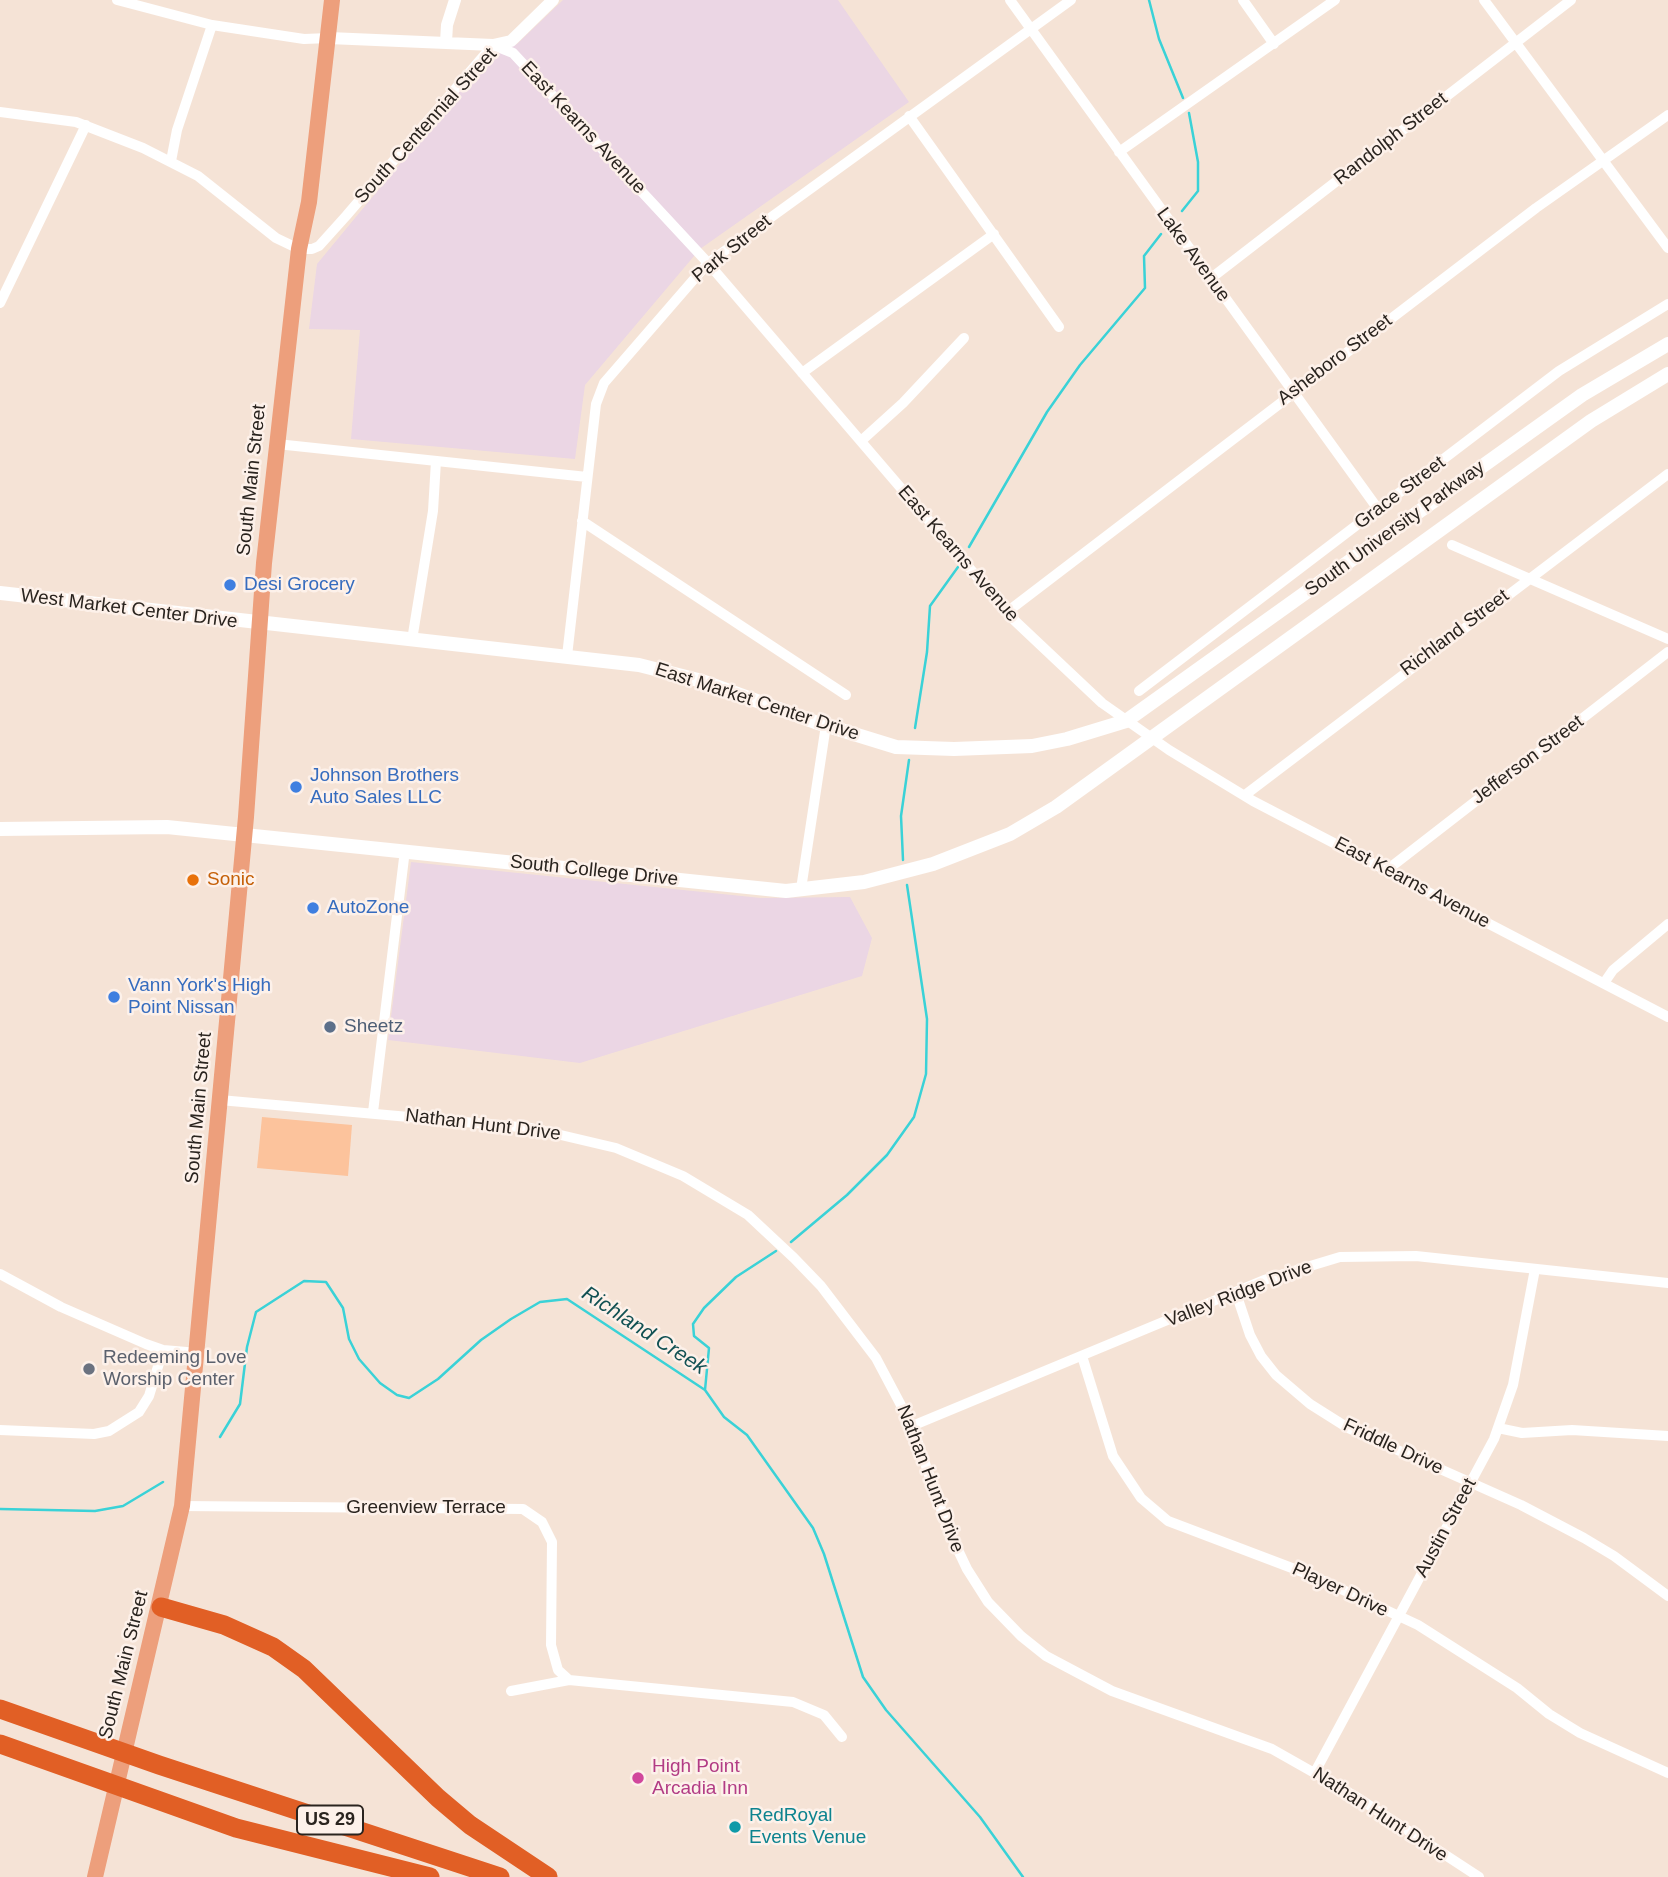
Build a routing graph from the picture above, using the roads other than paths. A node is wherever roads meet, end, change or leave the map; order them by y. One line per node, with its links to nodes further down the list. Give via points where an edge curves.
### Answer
1 (117, 0): 11 (street)
2 (332, 0): 13 (main road, South Main Street)
3 (455, 0): 14 (street)
4 (554, 0): 17 (street, South Centennial Street, via 511,41)
5 (1010, 0): 12 (street, Lake Avenue)
6 (1070, 0): 12 (street, Park Street)
7 (1243, 0): 16 (street)
8 (1335, 0): 16 (street)
9 (1484, 0): 15 (street)
10 (1571, 0): 15 (street, Randolph Street)
11 (212, 25): 13 (street); 23 (street)
12 (1030, 29): 20 (street, Park Street); 22 (street, Lake Avenue)
13 (329, 38): 14 (street, East Kearns Avenue); 27 (main road, South Main Street)
14 (446, 42): 17 (street, East Kearns Avenue)
15 (1516, 43): 24 (street); 29 (street, Randolph Street)
16 (1274, 44): 22 (street)
17 (493, 45): 27 (street, South Centennial Street, via 319,246); 28 (street, East Kearns Avenue, via 516,56)
18 (0, 112): 21 (street)
19 (1668, 115): 24 (street, Asheboro Street)
20 (909, 116): 25 (street); 28 (street, Park Street)
21 (86, 125): 23 (street); 30 (street)
22 (1119, 152): 29 (street, Lake Avenue)
23 (171, 161): 27 (street, via 276,238)
24 (1602, 162): 26 (street); 38 (street, Asheboro Street)
25 (993, 234): 33 (street); 36 (street)
26 (1668, 248)
27 (299, 249): 40 (main road, South Main Street)
28 (708, 263): 36 (street, East Kearns Avenue); 43 (street, Park Street, via 604,383 596,404)
29 (1209, 279): 38 (street, Lake Avenue)
30 (4, 286): 31 (street)
31 (0, 303)
32 (1668, 304): 44 (street, Grace Street, via 1559,371)
33 (1059, 327)
34 (964, 338): 39 (street)
35 (1668, 344): 57 (main road, South University Parkway, via 1582,395)
36 (802, 373): 39 (street, East Kearns Avenue)
37 (1668, 374): 59 (main road, South University Parkway, via 1569,436)
38 (1293, 392): 44 (street, Lake Avenue); 49 (street, Asheboro Street)
39 (861, 442): 49 (street, East Kearns Avenue)
40 (276, 444): 41 (street); 50 (main road, South Main Street)
41 (436, 461): 43 (street); 52 (street, via 433,511)
42 (1668, 474): 47 (street, Richland Street)
43 (587, 477): 45 (street, Park Street)
44 (1378, 509): 55 (street, Grace Street)
45 (582, 521): 54 (street, Park Street); 56 (street)
46 (1452, 545): 47 (street)
47 (1529, 578): 51 (street); 60 (street, Richland Street)
48 (0, 593): 50 (main road, West Market Center Drive)
49 (1007, 612): 57 (street, East Kearns Avenue)
50 (259, 624): 52 (main road, East Market Center Drive); 62 (main road, South Main Street)
51 (1668, 639)
52 (412, 640): 54 (main road, East Market Center Drive)
53 (1668, 652): 64 (street, Jefferson Street)
54 (567, 656): 58 (main road, East Market Center Drive, via 639,665 702,681)
55 (1139, 691)
56 (846, 695)
57 (1126, 721): 58 (main road, East Market Center Drive, via 1032,746 954,749 896,747); 59 (street, East Kearns Avenue)
58 (826, 725): 65 (street)
59 (1153, 739): 60 (street, East Kearns Avenue); 65 (main road, South College Drive, via 1010,834 912,870 864,882)
60 (1245, 795): 64 (street, East Kearns Avenue)
61 (0, 829): 62 (main road, South College Drive, via 167,827)
62 (244, 835): 63 (main road, South College Drive); 69 (main road, South Main Street)
63 (405, 850): 65 (main road, South College Drive); 70 (street)
64 (1387, 870): 67 (street, East Kearns Avenue)
65 (801, 889)
66 (1668, 924): 67 (street)
67 (1604, 983): 68 (street, East Kearns Avenue)
68 (1668, 1017)
69 (220, 1100): 70 (street, Nathan Hunt Drive); 76 (main road, South Main Street)
70 (373, 1112): 78 (street, Nathan Hunt Drive, via 531,1128 595,1142 695,1183 748,1215 821,1286 876,1358)
71 (1535, 1269): 73 (street, Valley Ridge Drive); 74 (street, Valley Ridge Drive, via 1416,1256 1340,1257); 79 (street, Austin Street, via 1513,1385)
72 (0, 1274): 75 (street, via 61,1307)
73 (1668, 1283)
74 (1236, 1293): 77 (street, Valley Ridge Drive); 82 (street, Friddle Drive, via 1261,1356 1292,1390 1348,1428)
75 (163, 1350): 76 (street); 80 (street, via 149,1396 139,1412 109,1431)
76 (198, 1353): 83 (main road, South Main Street)
77 (1082, 1356): 78 (street, Valley Ridge Drive); 86 (street, Player Drive, via 1113,1456 1141,1499 1158,1513 1180,1527 1313,1576)
78 (912, 1426): 92 (street, Nathan Hunt Drive, via 948,1530 967,1569 994,1609 1021,1636 1046,1656 1112,1692 1272,1749)
79 (1498, 1428): 81 (street, via 1522,1433 1572,1430); 82 (street, Austin Street)
80 (0, 1430)
81 (1668, 1436)
82 (1470, 1483): 84 (street, Friddle Drive, via 1584,1538); 86 (street, Austin Street)
83 (182, 1506): 85 (main road, South Main Street); 87 (street, Greenview Terrace, via 523,1509 542,1522 552,1542 551,1645 558,1670)
84 (1668, 1596)
85 (160, 1607): 94 (main road, South Main Street); 97 (highway, via 224,1625 273,1647 304,1668 446,1805)
86 (1399, 1617): 92 (street, Austin Street); 93 (street, Player Drive, via 1462,1652 1580,1733)
87 (569, 1680): 88 (street); 90 (street, via 802,1704 824,1715)
88 (511, 1691)
89 (0, 1709): 96 (highway, US 29)
90 (842, 1737)
91 (0, 1744): 95 (highway, US 29, via 236,1828)
92 (1315, 1772): 98 (street, Nathan Hunt Drive)
93 (1668, 1773)
94 (95, 1877)
95 (429, 1877)
96 (500, 1877)
97 (548, 1877)
98 (1479, 1877)

